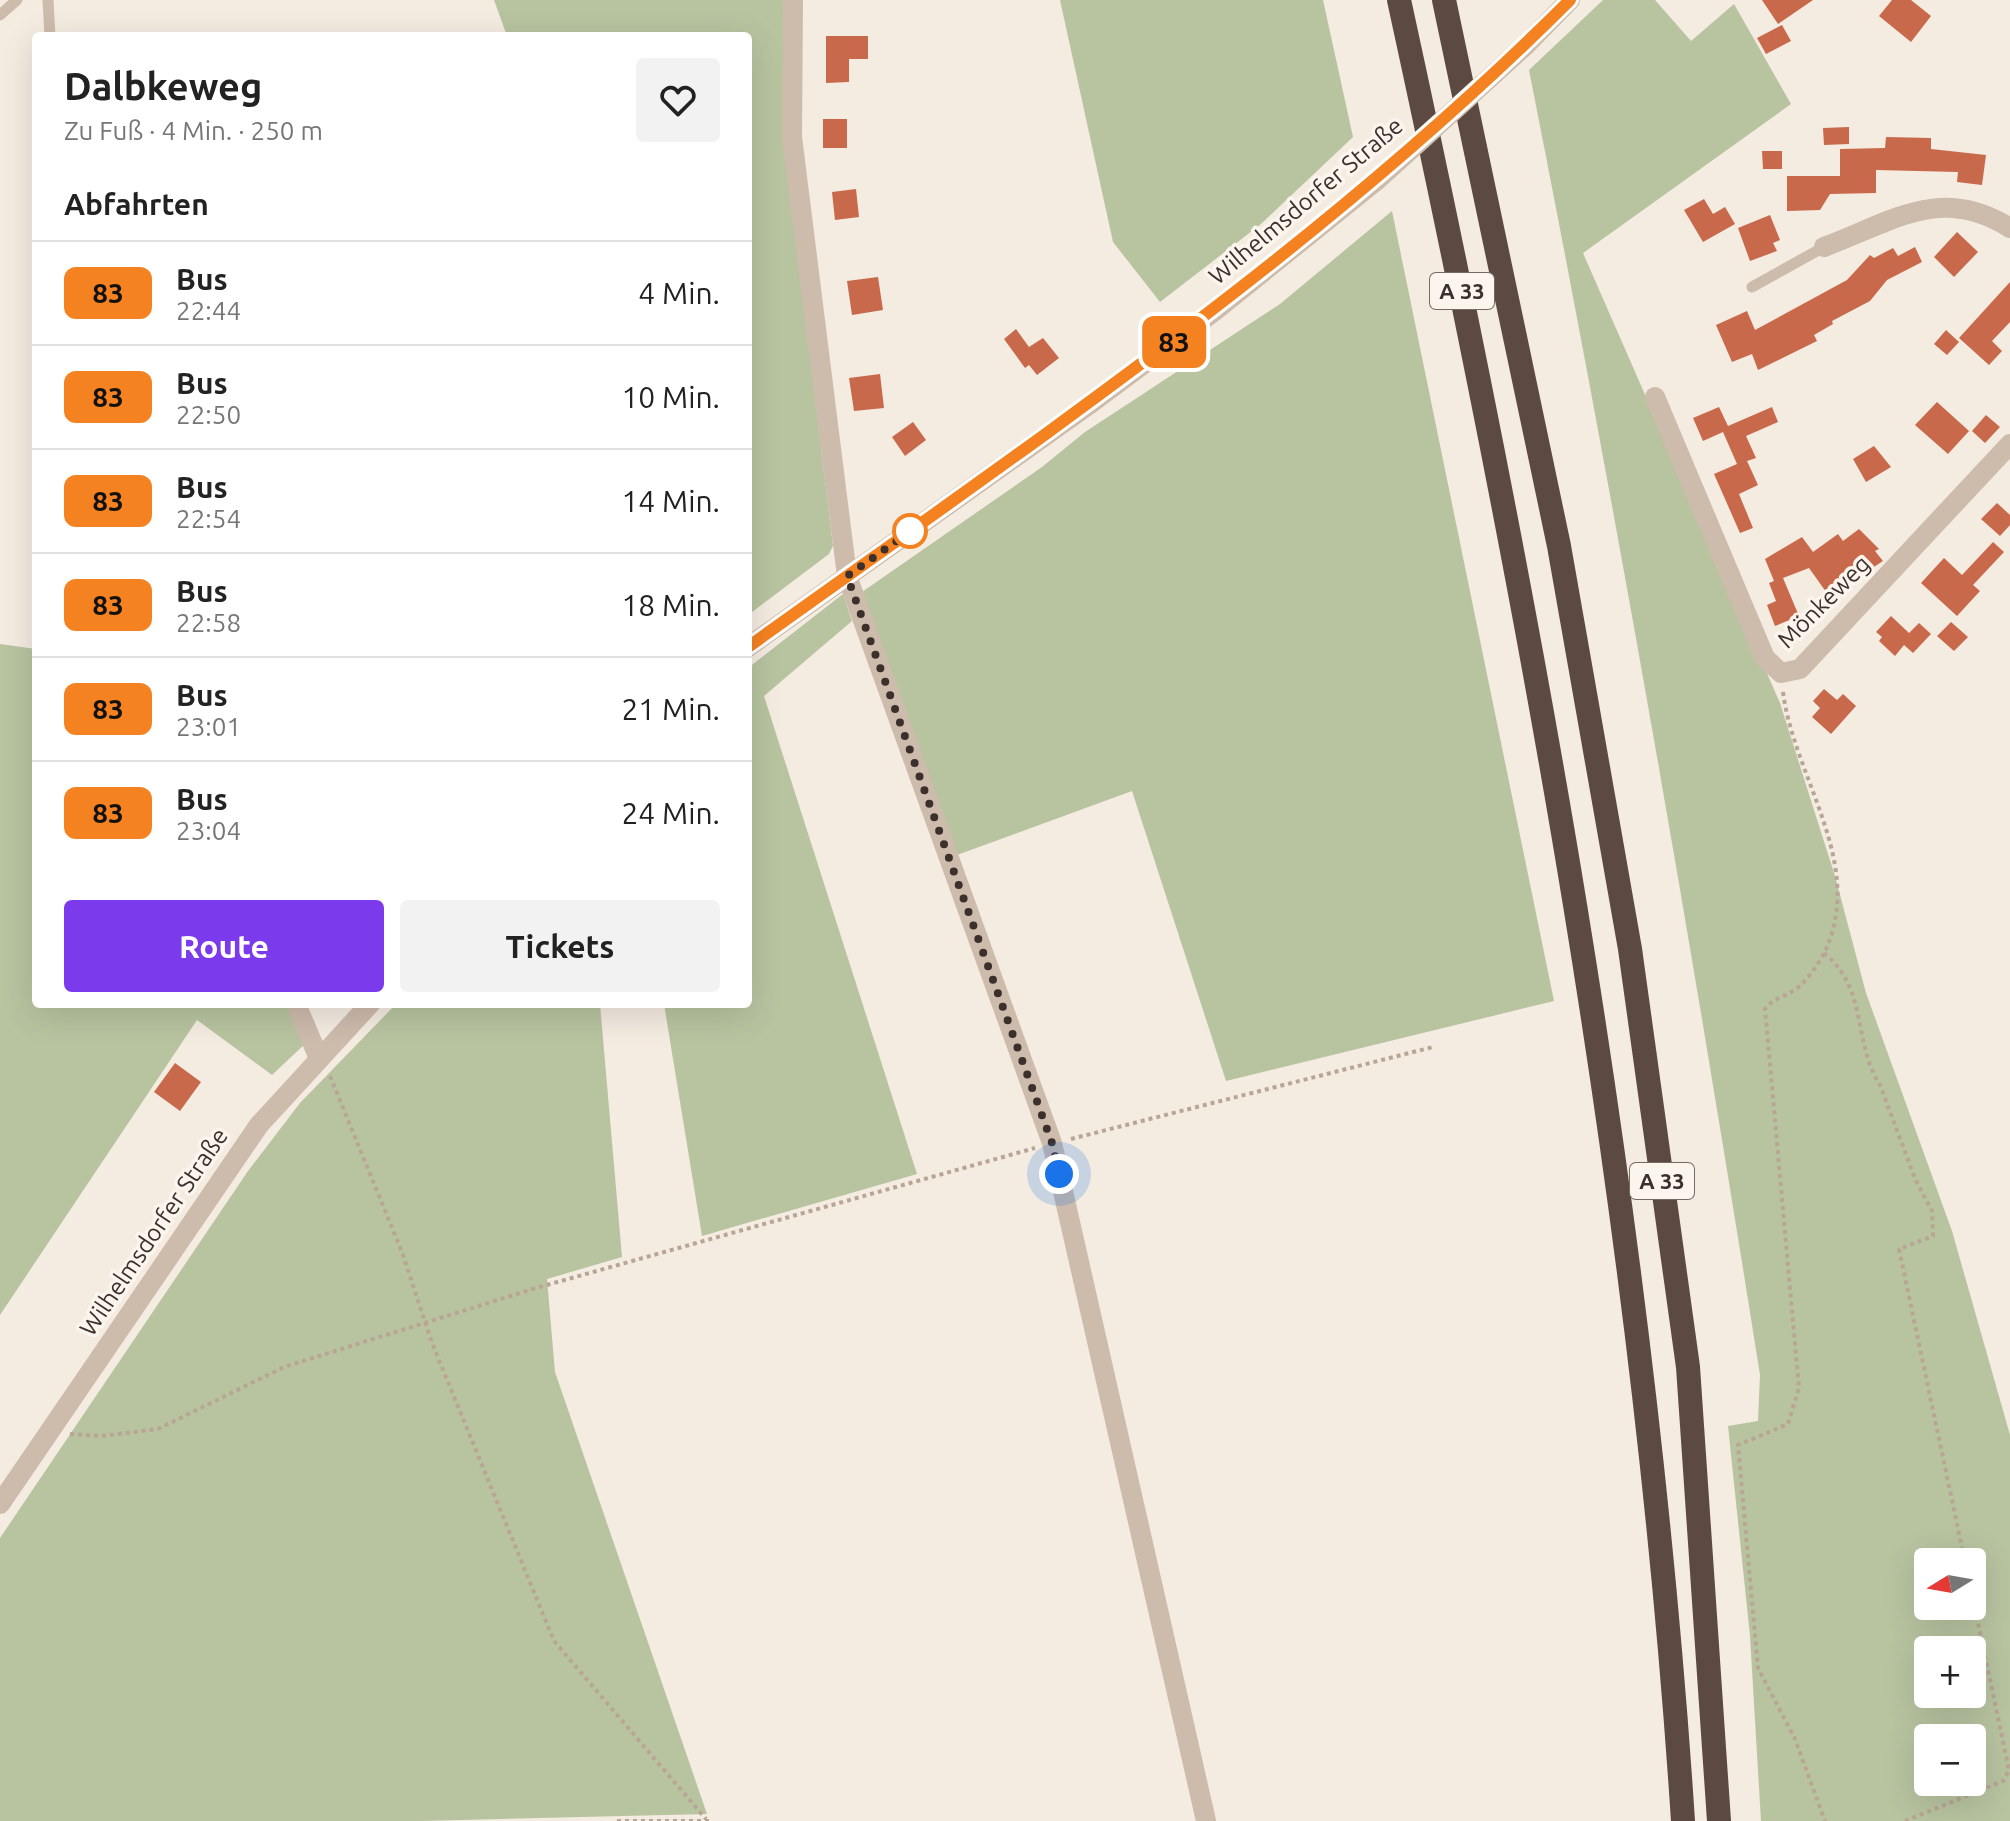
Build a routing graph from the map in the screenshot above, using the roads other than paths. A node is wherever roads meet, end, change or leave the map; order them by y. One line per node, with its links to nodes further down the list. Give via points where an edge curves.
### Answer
1 (17, 0): 7 (lane)
2 (48, 0): 8 (lane)
3 (793, 0): 14 (street, via 792,137)
4 (1399, 0): 21 (highway, A 33, via 1521,584 1584,960 1617,1177 1665,1571)
5 (1444, 0): 22 (highway, A 33, via 1559,546 1630,949 1688,1367)
6 (1570, 0): 14 (street, Wilhelmsdorfer Straße, bridge, via 1376,181 1119,383)
7 (0, 15)
8 (50, 32)
9 (2010, 228): 10 (street, via 1965,208 1935,206)
10 (1824, 247): 11 (lane)
11 (1752, 287)
12 (1655, 397): 13 (street, Mönkeweg, via 1765,658 1781,673 1800,669)
13 (2010, 444)
14 (847, 576): 15 (street, Wilhelmsdorfer Straße); 20 (street, via 1052,1143)
15 (752, 644)
16 (298, 1008): 18 (street)
17 (366, 1008): 18 (street, Wilhelmsdorfer Straße)
18 (318, 1056): 19 (street, Wilhelmsdorfer Straße, via 259,1125)
19 (0, 1504)
20 (1206, 1821)
21 (1683, 1821)
22 (1719, 1821)

